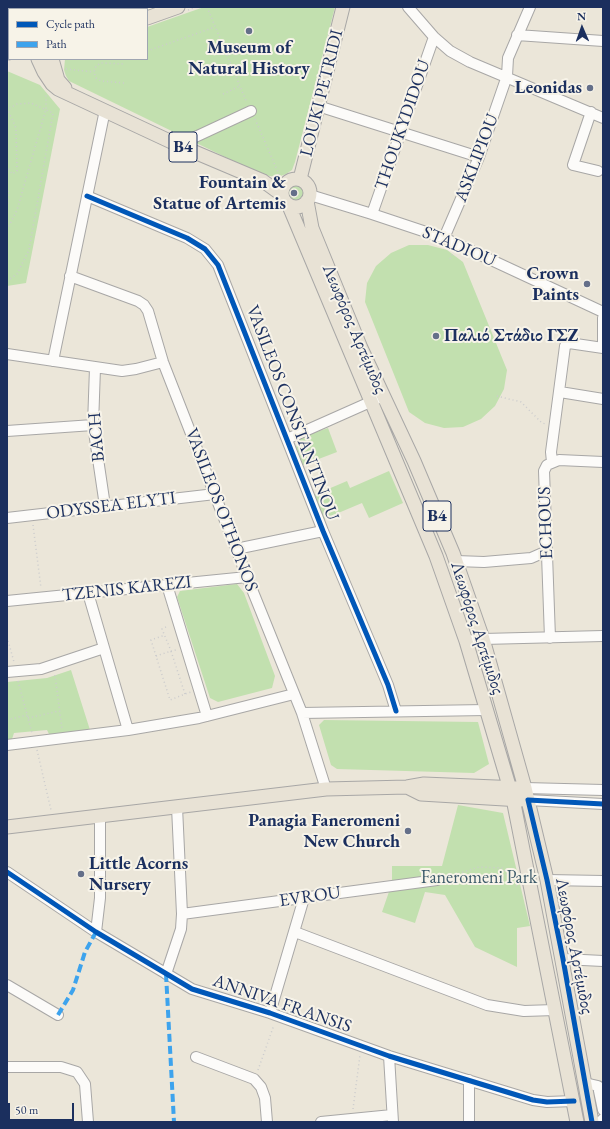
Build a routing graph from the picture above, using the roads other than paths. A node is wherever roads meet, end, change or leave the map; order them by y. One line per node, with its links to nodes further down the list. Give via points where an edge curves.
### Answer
1 (408, 7): 7 (street)
2 (530, 7): 6 (street, ASKLIPIOU)
3 (172, 8): 5 (main road)
4 (339, 11): 13 (main road, LOUKI PETRIDI)
5 (148, 18)
6 (517, 35): 8 (street); 11 (street, ASKLIPIOU, via 508,58)
7 (434, 37): 11 (street, via 450,51 470,62); 18 (street, THOUKYDIDOU)
8 (603, 41)
9 (38, 60): 12 (main road, B4, via 52,84)
10 (52, 60): 12 (main road, B4, via 58,80)
11 (507, 76): 16 (street); 20 (street, ASKLIPIOU)
12 (76, 97): 14 (main road, B4)
13 (318, 106): 18 (street); 22 (main road, LOUKI PETRIDI)
14 (105, 110): 19 (main road, B4); 24 (street)
15 (251, 111): 19 (street)
16 (591, 112): 17 (street); 21 (street, via 573,165)
17 (603, 118)
18 (401, 133): 20 (street); 27 (street, THOUKYDIDOU)
19 (178, 144): 23 (main road, B4, via 263,181)
20 (479, 157): 28 (street, ASKLIPIOU)
21 (598, 170)
22 (300, 179): 23 (main road, via 291,179); 25 (main road, B4, via 307,184)
23 (282, 186): 26 (main road, B4, via 282,198)
24 (87, 196): 29 (street); 43 (street, VASILEOS CONSTANTINOU, via 187,238 205,249 218,265)
25 (309, 198): 26 (main road, via 301,206); 27 (street, STADIOU); 39 (main road, Λεωφόρος Αρτέμιδος / B4, via 312,228)
26 (289, 206): 39 (main road, Λεωφόρος Αρτέμιδος / B4)
27 (372, 214): 28 (street, STADIOU)
28 (444, 238): 30 (street, STADIOU)
29 (70, 276): 35 (street); 36 (street, VASILEOS OTHONOS, via 144,305)
30 (603, 312)
31 (603, 318): 32 (street)
32 (603, 345)
33 (603, 348): 38 (street, via 569,343 565,346)
34 (7, 354): 35 (street)
35 (52, 361): 37 (street)
36 (163, 362): 37 (street, via 129,370); 46 (street, VASILEOS OTHONOS)
37 (95, 368): 41 (street, BACH)
38 (560, 392): 40 (street); 44 (street, via 551,452)
39 (377, 399): 43 (street); 52 (main road, Λεωφόρος Αρτέμιδος / B4, via 414,461); 60 (main road, Λεωφόρος Αρτέμιδος / B4)
40 (603, 399)
41 (93, 425): 42 (street); 47 (street, BACH)
42 (7, 431)
43 (287, 439): 49 (street, VASILEOS CONSTANTINOU)
44 (552, 462): 45 (street, ECHOUS); 51 (street, ECHOUS, via 544,471)
45 (603, 462)
46 (215, 494): 47 (street, ODYSSEA ELYTI); 50 (street, VASILEOS OTHONOS)
47 (105, 506): 48 (street, ODYSSEA ELYTI)
48 (7, 518)
49 (323, 531): 50 (street); 65 (street, VASILEOS CONSTANTINOU, via 388,685)
50 (236, 549): 53 (street, VASILEOS OTHONOS)
51 (547, 551): 52 (street, via 531,558 484,562); 58 (street, ECHOUS)
52 (456, 561): 59 (main road, Λεωφόρος Αρτέμιδος / B4)
53 (247, 577): 54 (street, TZENIS KAREZI); 63 (street, VASILEOS OTHONOS)
54 (166, 585): 55 (street, TZENIS KAREZI); 67 (street)
55 (88, 592): 56 (street, TZENIS KAREZI); 61 (street)
56 (7, 600)
57 (603, 636): 58 (street)
58 (550, 638): 59 (street)
59 (483, 639): 60 (street); 73 (main road, Λεωφόρος Αρτέμιδος / B4)
60 (466, 641): 64 (main road, Λεωφόρος Αρτέμιδος / B4)
61 (104, 648): 62 (street, via 41,669); 68 (street)
62 (14, 675)
63 (294, 694): 66 (street, VASILEOS OTHONOS); 67 (street)
64 (486, 710): 65 (street); 72 (main road, Λεωφόρος Αρτέμιδος / B4)
65 (396, 711): 66 (street)
66 (302, 713): 70 (street, VASILEOS OTHONOS)
67 (207, 716): 68 (street)
68 (128, 730): 69 (street, via 62,738 33,737)
69 (7, 745)
70 (326, 789): 72 (main road, via 407,787 424,784); 75 (main road)
71 (603, 790): 73 (street)
72 (512, 794): 73 (main road); 90 (main road, Λεωφόρος Αρτέμιδος / B4)
73 (527, 794): 74 (street); 80 (main road, Λεωφόρος Αρτέμιδος / B4)
74 (603, 804)
75 (177, 807): 76 (main road); 83 (street)
76 (100, 817): 77 (main road); 84 (street, via 100,898)
77 (7, 827)
78 (7, 872): 84 (street, ANNIVA FRANSIS)
79 (437, 880): 82 (street, EVROU)
80 (548, 880): 81 (street); 86 (main road, Λεωφόρος Αρτέμιδος / B4)
81 (603, 881)
82 (304, 898): 83 (street, EVROU); 85 (street)
83 (182, 914): 88 (street, via 181,929)
84 (96, 932): 88 (street, ANNIVA FRANSIS)
85 (295, 932): 90 (street, via 487,1005 524,1012); 91 (street)
86 (563, 960): 87 (street); 97 (main road, Λεωφόρος Αρτέμιδος / B4)
87 (603, 961)
88 (166, 974): 91 (street, ANNIVA FRANSIS, via 192,989)
89 (7, 986): 92 (street)
90 (555, 1010): 98 (main road, Λεωφόρος Αρτέμιδος / B4)
91 (274, 1014): 93 (street, ANNIVA FRANSIS)
92 (58, 1015)
93 (389, 1056): 96 (street, ANNIVA FRANSIS); 100 (street)
94 (196, 1057): 103 (street, via 254,1079 261,1087 265,1098)
95 (7, 1068): 102 (street, via 61,1067 77,1072 85,1084)
96 (469, 1080): 98 (street, ANNIVA FRANSIS, via 533,1100); 105 (street)
97 (585, 1083): 99 (street, via 598,1086); 107 (main road, Λεωφόρος Αρτέμιδος / B4)
98 (574, 1101): 106 (main road, Λεωφόρος Αρτέμιδος / B4)
99 (603, 1110)
100 (393, 1118): 104 (street)
101 (603, 1119): 108 (street)
102 (88, 1122)
103 (267, 1122)
104 (321, 1122)
105 (469, 1122)
106 (577, 1122)
107 (592, 1122)
108 (600, 1122)

